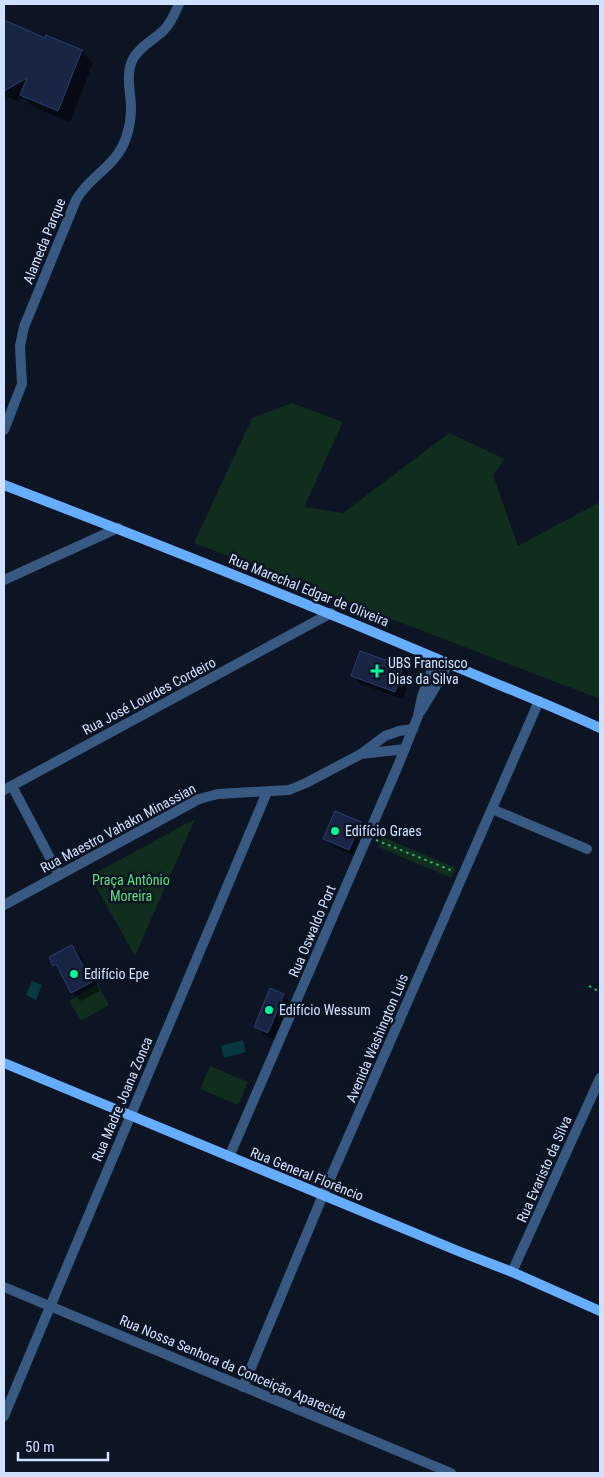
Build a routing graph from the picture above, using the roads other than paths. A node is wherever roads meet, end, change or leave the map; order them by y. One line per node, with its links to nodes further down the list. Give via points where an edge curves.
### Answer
1 (179, 4): 2 (street, Alameda Parque, via 168,26 132,60 130,119 125,140 114,160 82,190 73,206 24,327 20,346 22,384)
2 (4, 430)
3 (4, 485): 4 (main road, Rua Marechal Edgar de Oliveira)
4 (118, 528): 5 (street); 6 (main road, Rua Marechal Edgar de Oliveira)
5 (4, 580)
6 (312, 606): 7 (main road, Rua Marechal Edgar de Oliveira); 8 (street)
7 (331, 613): 8 (street, Rua José Lourdes Cordeiro); 9 (main road, Rua Marechal Edgar de Oliveira)
8 (307, 626): 17 (street, Rua José Lourdes Cordeiro)
9 (436, 658): 10 (main road, Rua Marechal Edgar de Oliveira); 12 (street, Rua Oswaldo Port)
10 (448, 662): 11 (main road, Rua Marechal Edgar de Oliveira); 12 (street, Rua Oswaldo Port)
11 (539, 700): 13 (main road, Rua Marechal Edgar de Oliveira); 19 (street, Avenida Washington Luis)
12 (418, 716): 14 (street, Rua Oswaldo Port)
13 (600, 728)
14 (413, 729): 15 (street, Rua Oswaldo Port); 16 (street, Rua Maestro Vahakn Minassian, via 385,736)
15 (405, 749): 16 (street, Rua Maestro Vahakn Minassian); 26 (street, Rua Oswaldo Port)
16 (361, 754): 18 (street, Rua Maestro Vahakn Minassian, via 306,783 288,790)
17 (8, 788): 21 (street)
18 (267, 792): 21 (street, Rua Maestro Vahakn Minassian, via 200,798); 25 (street, Rua Madre Joana Zonca)
19 (492, 809): 20 (street); 27 (street, Avenida Washington Luis)
20 (587, 849)
21 (59, 875): 22 (street, Rua Maestro Vahakn Minassian)
22 (4, 905)
23 (4, 1063): 25 (main road, Rua General Florêncio)
24 (600, 1078): 28 (street, Rua Evaristo da Silva)
25 (130, 1116): 26 (main road, Rua General Florêncio); 30 (street, Rua Madre Joana Zonca)
26 (229, 1157): 27 (main road, Rua General Florêncio)
27 (323, 1195): 28 (main road, Rua General Florêncio); 32 (street, Avenida Washington Luis)
28 (512, 1272): 31 (main road, Rua General Florêncio)
29 (4, 1287): 30 (street, Rua Nossa Senhora da Conceição Aparecida)
30 (50, 1306): 32 (street, Rua Nossa Senhora da Conceição Aparecida); 33 (street, Rua Madre Joana Zonca)
31 (600, 1308)
32 (243, 1387): 34 (street, Rua Nossa Senhora da Conceição Aparecida)
33 (4, 1416)
34 (451, 1473)

